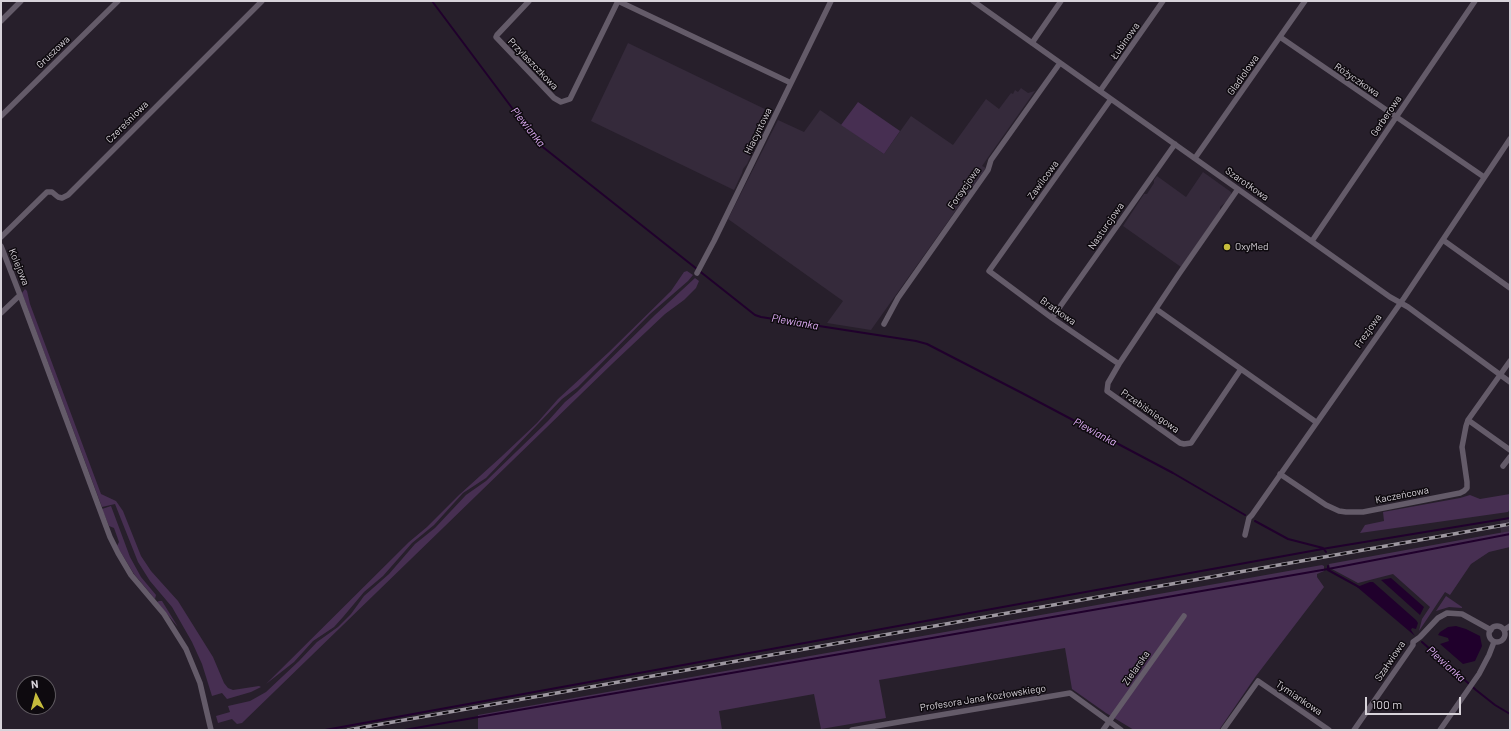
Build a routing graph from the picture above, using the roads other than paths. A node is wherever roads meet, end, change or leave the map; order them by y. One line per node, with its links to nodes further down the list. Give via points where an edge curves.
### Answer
1 (21, 1): 12 (street)
2 (118, 1): 19 (street, Gruszowa)
3 (262, 1): 26 (street, Czereśniowa, via 68,195 62,198 47,192)
4 (529, 1): 5 (street, Przylaszczkowa, via 496,37 554,98 561,102 570,99)
5 (618, 1): 16 (street, Przylaszczkowa)
6 (973, 1): 14 (street, Szarotkowa)
7 (1061, 1): 14 (street)
8 (1163, 1): 17 (street, Łubinowa)
9 (1305, 1): 13 (street, Gladiolowa)
10 (1475, 1): 20 (street, Gerberowa)
11 (828, 2): 16 (street, Hiacyntowa)
12 (1, 21)
13 (1280, 37): 20 (street, Różyczkowa); 23 (street, Gladiolowa)
14 (1032, 43): 15 (street, Szarotkowa)
15 (1060, 63): 17 (street, Szarotkowa); 38 (street, Forsycjowa, via 898,298)
16 (791, 83): 30 (street, Hiacyntowa)
17 (1100, 91): 18 (street, Szarotkowa)
18 (1111, 99): 22 (street, Szarotkowa); 31 (street, Zawilcowa)
19 (1, 116)
20 (1396, 118): 24 (street, Różyczkowa); 28 (street, Gerberowa)
21 (1510, 139): 24 (street, Frezjowa)
22 (1174, 144): 23 (street, Szarotkowa); 37 (street, Nasturcjowa)
23 (1195, 158): 25 (street, Szarotkowa)
24 (1484, 177): 27 (street, Frezjowa)
25 (1238, 189): 28 (street, Szarotkowa); 35 (street, Przebiśniegowa)
26 (1, 236)
27 (1443, 240): 32 (street); 34 (street, Frezjowa)
28 (1312, 241): 34 (street, Szarotkowa)
29 (1, 246): 33 (street, Kolejowa)
30 (699, 270)
31 (988, 271): 37 (street, Bratkowa)
32 (1510, 288)
33 (20, 295): 36 (street); 57 (street, Kolejowa, via 110,537 131,575 164,614 186,649 200,683)
34 (1400, 302): 42 (street, Szarotkowa); 45 (street, Frezjowa)
35 (1156, 309): 40 (street, Przebiśniegowa); 41 (street)
36 (1, 314)
37 (1052, 318): 40 (street, Bratkowa)
38 (884, 324)
39 (1510, 361): 42 (street, Kaczeńcowa)
40 (1119, 364): 41 (street, Przebiśniegowa, via 1108,383 1107,391 1184,444 1191,443)
41 (1241, 370): 45 (street)
42 (1500, 375): 43 (street, Szarotkowa); 44 (street, Kaczeńcowa)
43 (1510, 382)
44 (1468, 420): 46 (street); 49 (street, Kaczeńcowa, via 1462,447 1467,488 1460,493 1363,512 1346,512 1326,505)
45 (1316, 422): 49 (street, Frezjowa)
46 (1510, 450)
47 (1510, 457): 48 (street)
48 (1503, 466)
49 (1280, 474): 50 (street, Frezjowa, via 1249,518)
50 (1245, 535)
51 (1184, 616): 56 (street, Zielarska)
52 (1510, 626): 54 (street)
53 (1490, 630): 54 (street, via 1497,627); 55 (street, via 1490,638); 63 (street, Szałwiowa, via 1462,614 1448,614 1438,618 1413,642)
54 (1504, 630): 55 (street, via 1502,640)
55 (1494, 642): 64 (street, via 1479,674)
56 (1109, 722): 58 (street, Profesora Jana Kozłowskiego, via 1070,693); 59 (street, Zielarska); 60 (street, Profesora Jana Kozłowskiego)
57 (211, 730)
58 (852, 730)
59 (1103, 730)
60 (1121, 730)
61 (1223, 730): 62 (street, Tymiankowa, via 1258,682)
62 (1329, 730)
63 (1354, 730)
64 (1440, 730)

